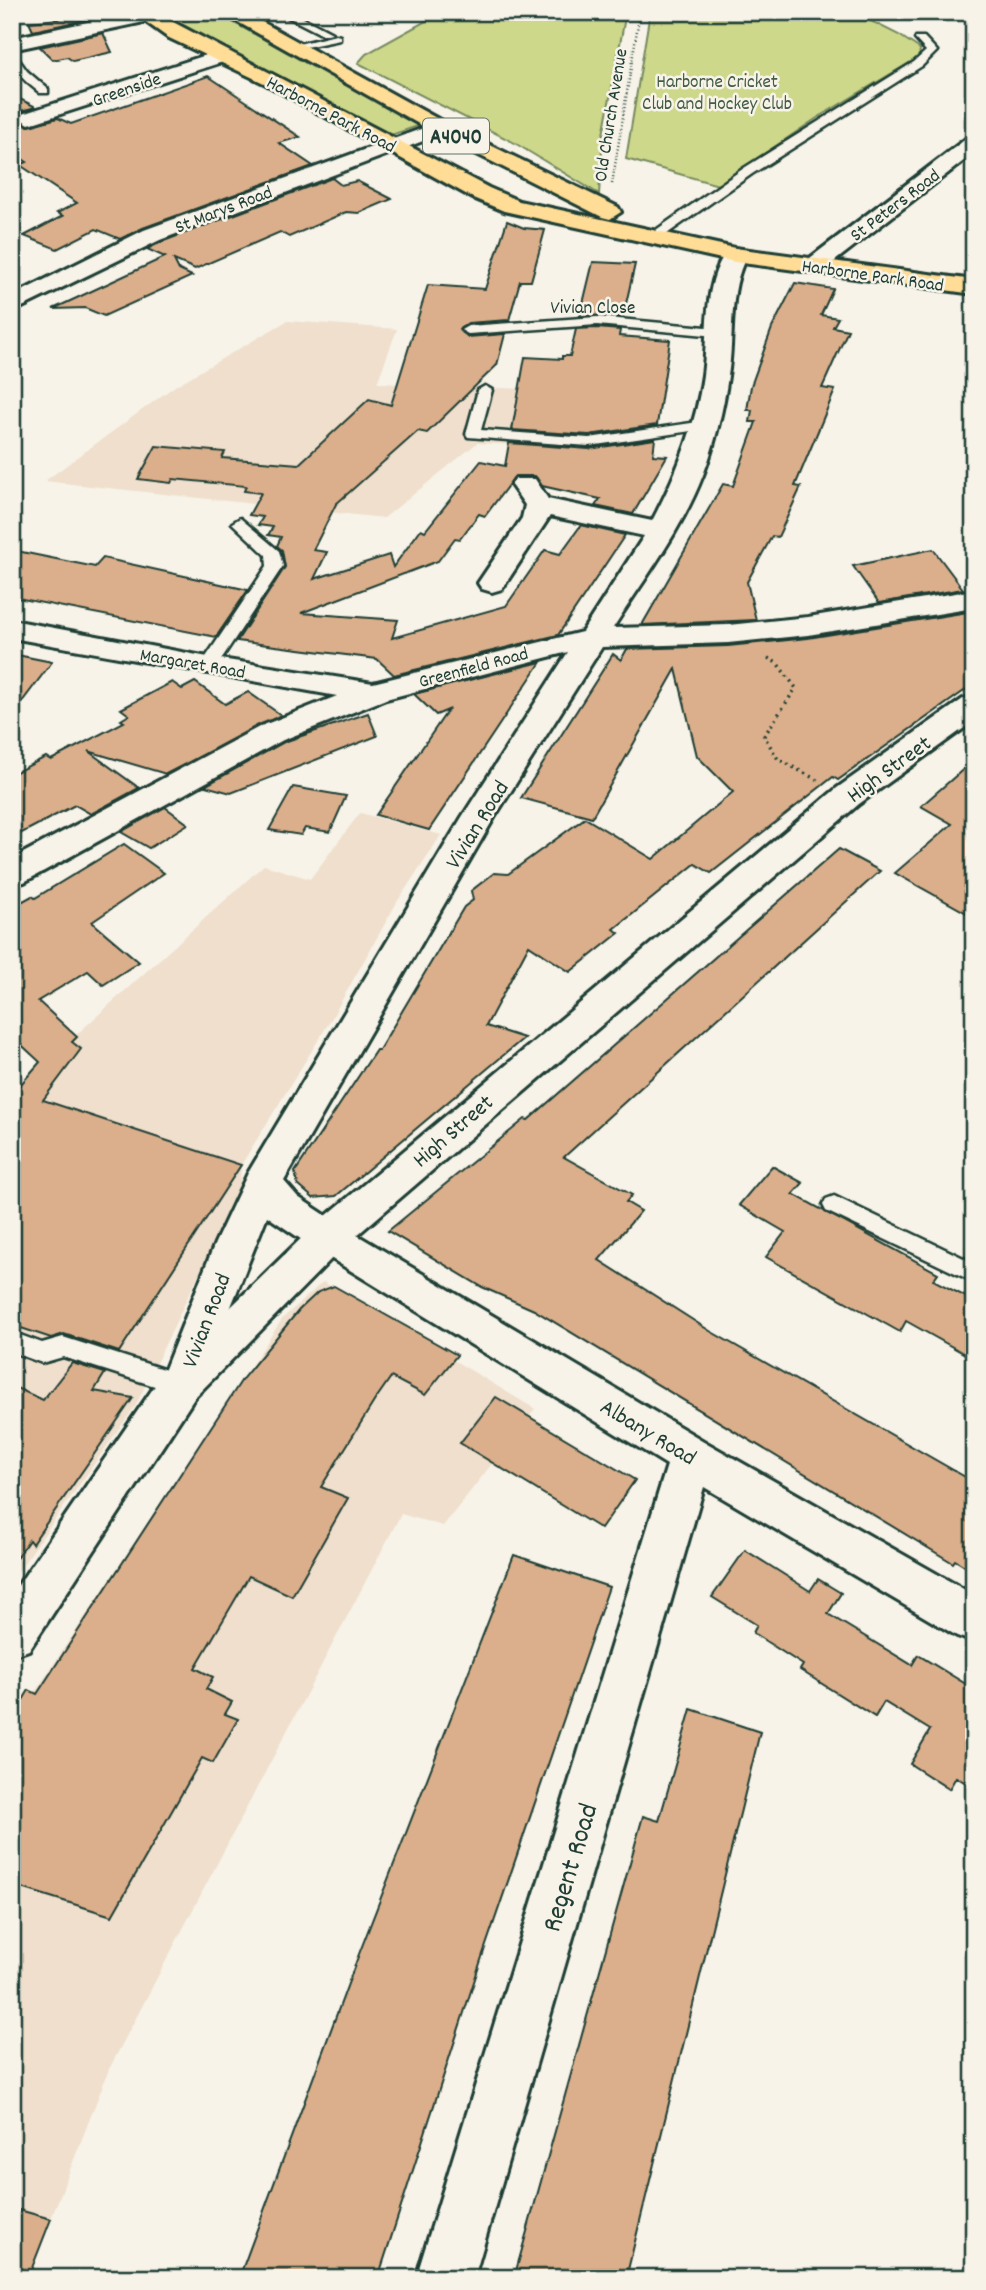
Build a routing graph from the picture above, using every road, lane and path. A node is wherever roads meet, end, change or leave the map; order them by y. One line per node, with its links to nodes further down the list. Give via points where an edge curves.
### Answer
1 (229, 12): 7 (main road, Harborne Park Road / A4040)
2 (284, 12): 7 (lane, via 331,35)
3 (640, 12): 15 (path, Old Church Avenue, via 610,201 617,205)
4 (143, 14): 6 (street); 9 (main road, Harborne Park Road / A4040)
5 (920, 39): 16 (lane, via 932,51 918,64 748,171)
6 (12, 44)
7 (291, 47): 12 (main road, Harborne Park Road / A4040)
8 (12, 53): 10 (lane, via 23,73)
9 (222, 56): 11 (street, Greenside); 14 (main road, Harborne Park Road / A4040)
10 (44, 90)
11 (31, 119)
12 (440, 128): 14 (street, St Marys Road); 15 (main road, Harborne Park Road / A4040)
13 (974, 142): 19 (street, St Peters Road)
14 (393, 145): 17 (main road, Harborne Park Road / A4040, via 512,206); 21 (street, St Marys Road, via 152,235)
15 (606, 210): 16 (main road, Harborne Park Road / A4040)
16 (660, 233): 17 (main road, Harborne Park Road / A4040)
17 (689, 245): 18 (main road, Harborne Park Road / A4040)
18 (736, 255): 19 (main road, Harborne Park Road / A4040); 23 (street, Vivian Road, via 727,270)
19 (814, 266): 20 (main road, Harborne Park Road / A4040)
20 (974, 288)
21 (12, 305)
22 (468, 330): 23 (lane, Vivian Close, via 597,321)
23 (717, 332): 25 (street, Vivian Road, via 716,375)
24 (485, 390): 25 (lane, via 473,434 589,442)
25 (705, 425): 27 (street, Vivian Road, via 690,475)
26 (240, 523): 33 (lane, via 274,554 275,566)
27 (661, 531): 28 (street, via 532,495 536,519); 32 (street, Vivian Road)
28 (492, 583)
29 (974, 599): 31 (street, Greenfield Road)
30 (12, 629): 33 (street, Margaret Road)
31 (728, 634): 32 (street, Greenfield Road); 36 (path, via 778,663 796,688 764,736 778,759)
32 (594, 638): 34 (street, Greenfield Road); 38 (street, Vivian Road, via 478,817)
33 (208, 666): 34 (street, Margaret Road)
34 (375, 692): 37 (street, Greenfield Road, via 272,733)
35 (974, 706): 36 (street, High Street)
36 (848, 796): 40 (street, High Street)
37 (12, 874)
38 (262, 1184): 40 (street, Albany Road, via 284,1208); 43 (street, Vivian Road)
39 (834, 1205): 41 (lane)
40 (328, 1237): 43 (street, High Street); 44 (street, Albany Road)
41 (974, 1273)
42 (12, 1342): 43 (lane, via 42,1353 63,1347)
43 (180, 1384): 46 (street, High Street)
44 (691, 1457): 45 (street, Albany Road); 47 (street, Regent Road)
45 (974, 1620)
46 (12, 1634)
47 (445, 2278)

